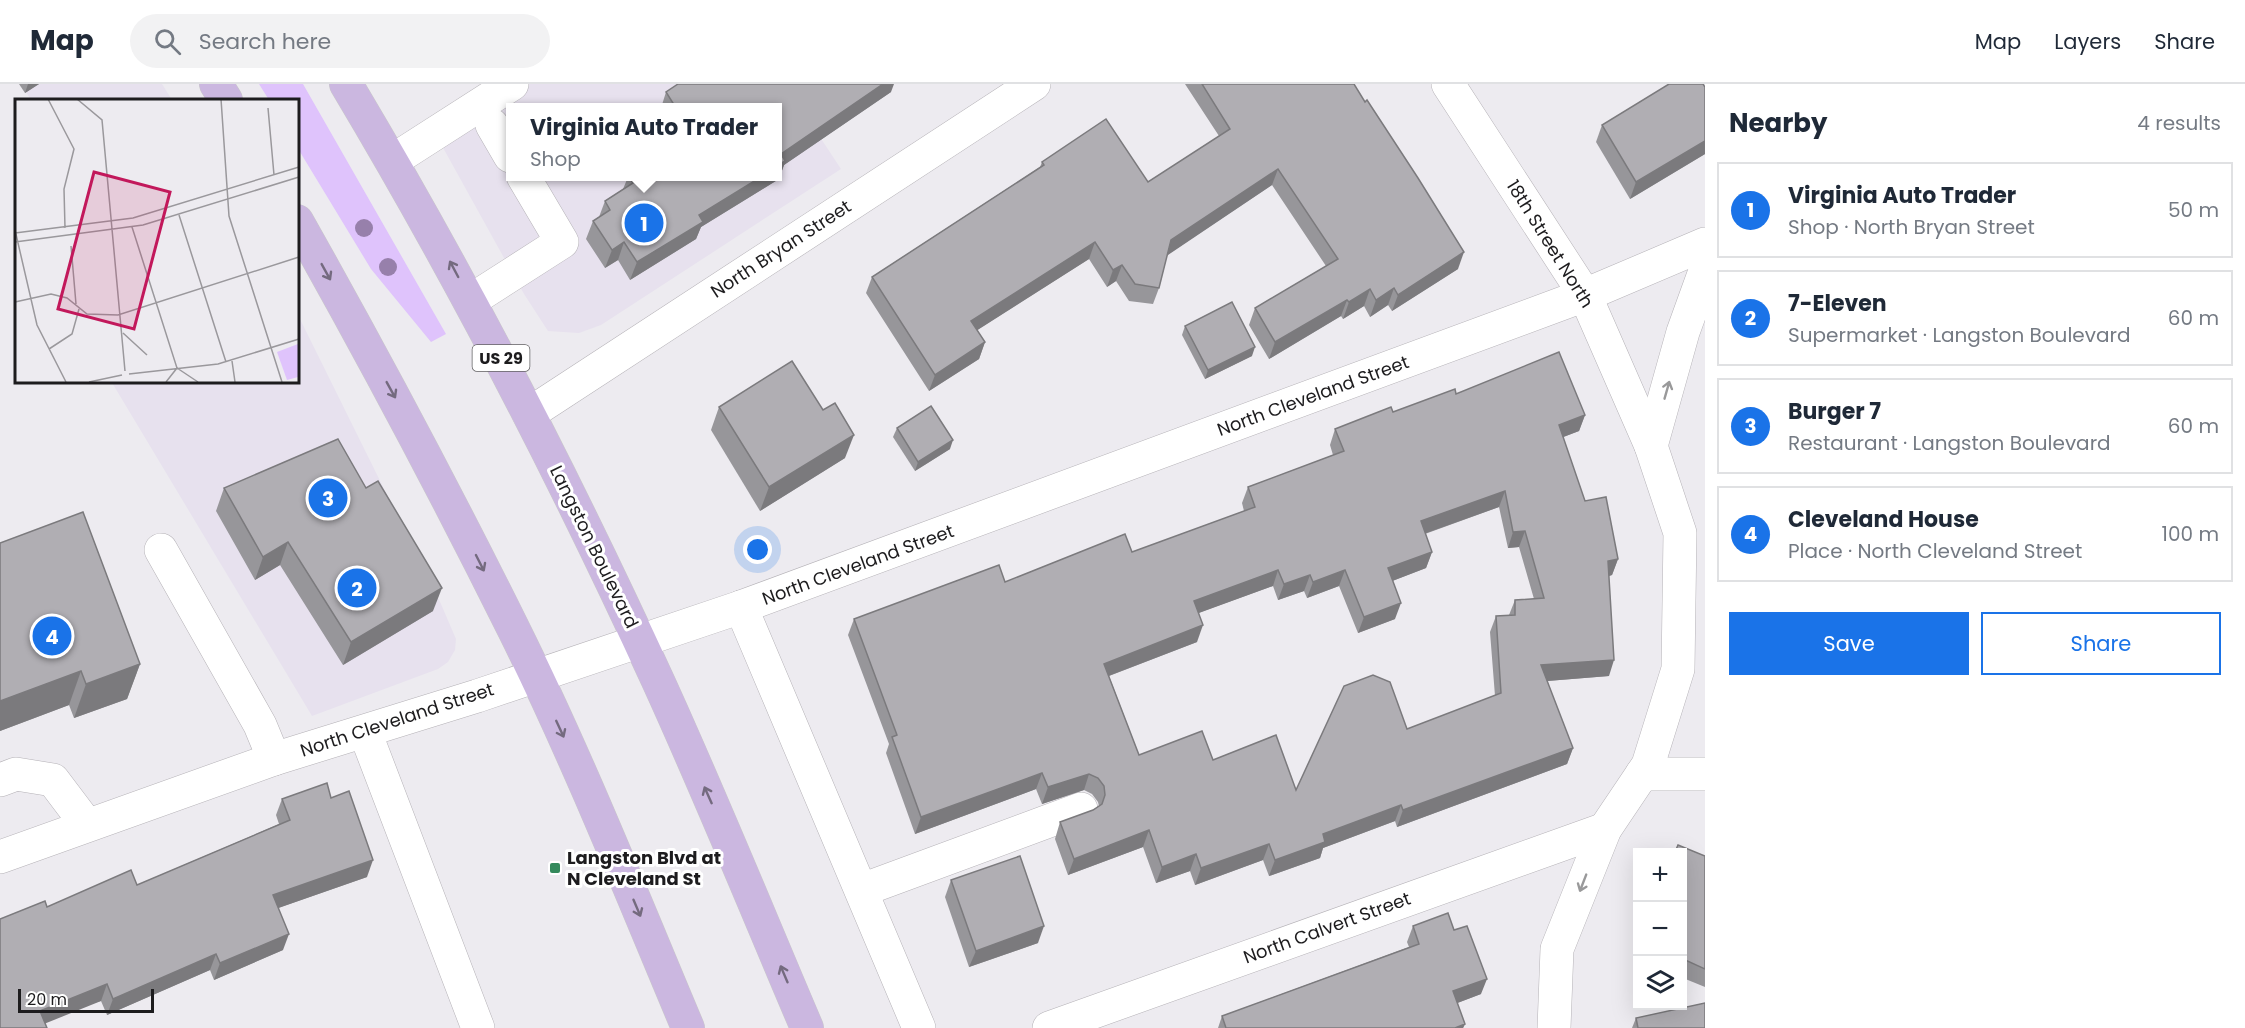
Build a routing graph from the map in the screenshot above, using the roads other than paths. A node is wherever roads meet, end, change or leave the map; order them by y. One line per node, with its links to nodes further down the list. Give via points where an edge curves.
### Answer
1 (216, 84): 6 (main road)
2 (346, 84): 9 (main road, Langston Boulevard / US 29)
3 (512, 84): 9 (street)
4 (1034, 84): 16 (street, North Bryan Street)
5 (1448, 84): 14 (street, 18th Street North)
6 (225, 99)
7 (492, 125): 8 (street)
8 (506, 149)
9 (392, 161): 15 (main road, Langston Boulevard / US 29, one-way to 9)
10 (525, 181): 15 (street, via 562,242)
11 (298, 224): 21 (main road, one-way to 21, via 417,439)
12 (1705, 244): 14 (street, North Cleveland Street)
13 (1705, 271): 17 (street, one-way to 13, via 1683,332)
14 (1585, 295): 17 (street, 18th Street North); 19 (street, North Cleveland Street)
15 (470, 301): 16 (main road, Langston Boulevard / US 29)
16 (529, 414): 20 (main road, Langston Boulevard / US 29)
17 (1651, 446): 24 (street, 18th Street North, via 1680,532 1678,669)
18 (161, 550): 23 (street, via 260,725)
19 (741, 607): 20 (street, North Cleveland Street); 31 (street)
20 (639, 641): 21 (street, North Cleveland Street); 34 (main road, Langston Boulevard / US 29, one-way to 20)
21 (536, 676): 22 (street, North Cleveland Street); 33 (main road, one-way to 33)
22 (365, 732): 23 (street, North Cleveland Street); 32 (street)
23 (274, 759): 28 (street, North Cleveland Street)
24 (1642, 774): 25 (street); 29 (street, 18th Street North)
25 (1703, 779)
26 (0, 780): 28 (street, via 16,774 53,780)
27 (1081, 809): 31 (street)
28 (87, 825): 30 (street, North Cleveland Street)
29 (1605, 829): 36 (street, North Calvert Street); 37 (street, 18th Street North, one-way to 37, via 1557,949)
30 (0, 857)
31 (862, 890): 35 (street)
32 (478, 1028)
33 (688, 1028)
34 (807, 1028)
35 (919, 1028)
36 (1049, 1028)
37 (1554, 1028)

